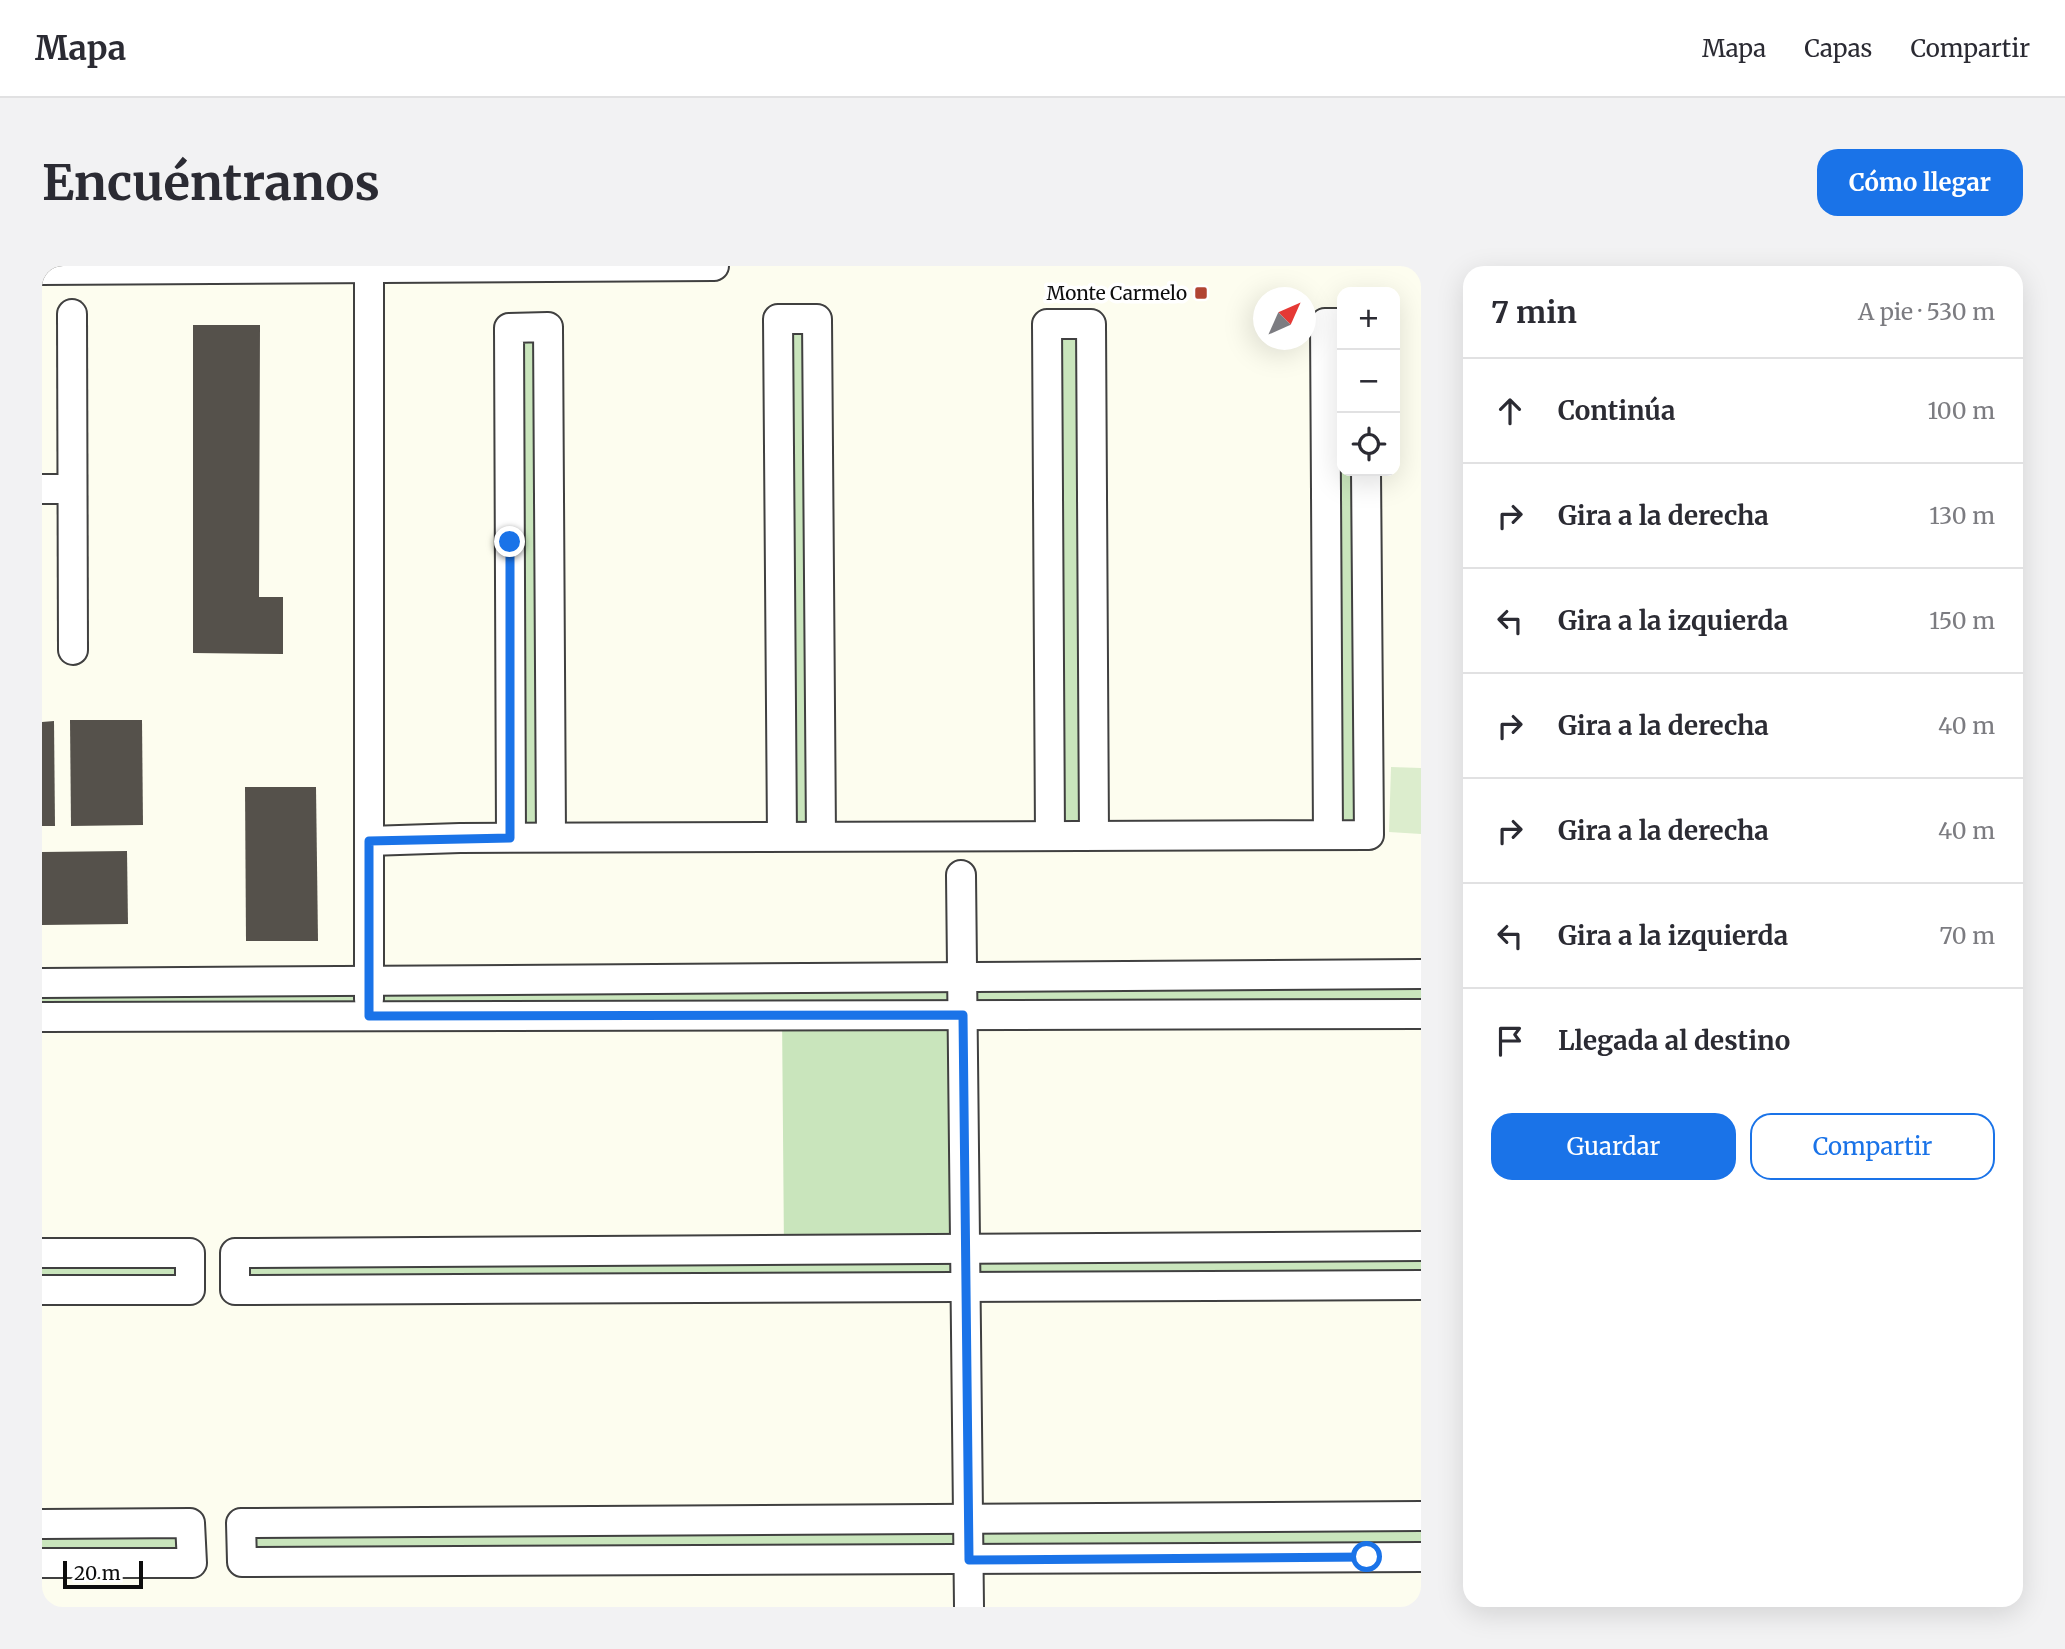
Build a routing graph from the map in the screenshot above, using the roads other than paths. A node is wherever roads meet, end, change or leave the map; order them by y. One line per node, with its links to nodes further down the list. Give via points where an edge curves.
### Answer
1 (714, 266): 2 (street)
2 (369, 267): 3 (street); 17 (street)
3 (42, 270)
4 (72, 314): 8 (street)
5 (1337, 323): 12 (street, via 1325,323)
6 (1366, 476): 12 (street, via 1369,835)
7 (42, 489): 8 (street)
8 (72, 489): 9 (street)
9 (73, 650)
10 (1050, 835): 11 (street); 11 (street, via 1047,324 1091,324); 14 (street)
11 (1094, 835): 12 (street)
12 (1328, 835)
13 (782, 836): 14 (street); 14 (street, via 778,319 817,319); 15 (street)
14 (821, 836)
15 (551, 837): 16 (street); 16 (street, via 548,327 509,328)
16 (510, 838): 17 (street)
17 (369, 841): 21 (street)
18 (961, 876): 20 (street)
19 (1421, 974): 20 (street)
20 (963, 976): 21 (street); 24 (street)
21 (368, 980): 22 (street); 25 (street)
22 (42, 982)
23 (1421, 1014): 24 (street)
24 (963, 1015): 25 (street); 28 (street)
25 (369, 1016): 26 (street)
26 (42, 1017)
27 (1421, 1245): 28 (street)
28 (963, 1247): 29 (street); 33 (street)
29 (874, 1249): 32 (street); 32 (street, via 235,1252 235,1290)
30 (42, 1254): 34 (street, via 190,1253 190,1290)
31 (1421, 1285): 33 (street)
32 (874, 1288): 33 (street)
33 (966, 1288): 36 (street)
34 (42, 1290)
35 (1421, 1516): 36 (street)
36 (968, 1518): 39 (street); 39 (street, via 241,1523 243,1562)
37 (42, 1524): 40 (street, via 190,1523 192,1563)
38 (1421, 1557): 39 (street)
39 (969, 1560): 41 (street)
40 (42, 1563)
41 (969, 1607)

